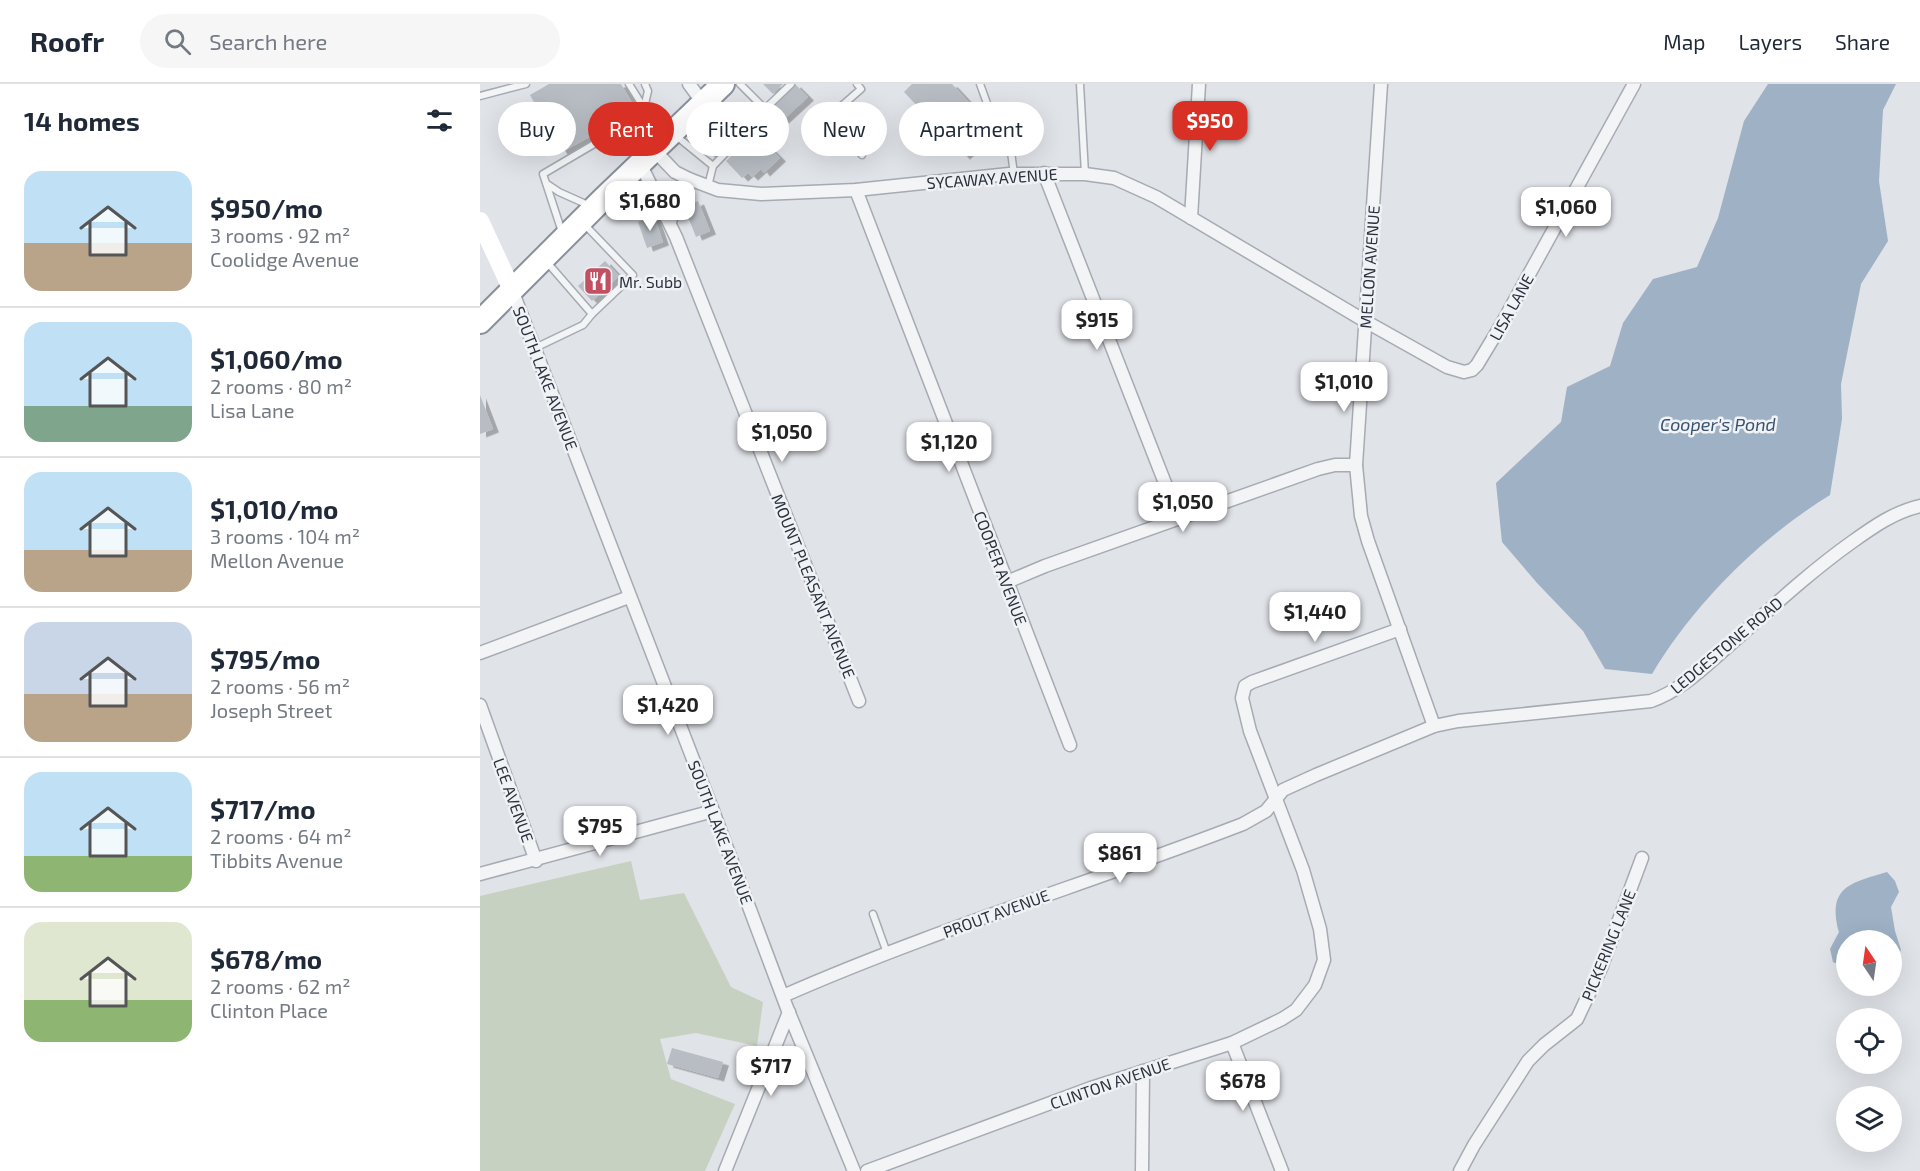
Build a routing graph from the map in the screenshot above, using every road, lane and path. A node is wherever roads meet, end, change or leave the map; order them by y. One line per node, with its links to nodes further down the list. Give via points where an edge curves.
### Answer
1 (526, 84): 14 (lane)
2 (629, 84): 15 (lane)
3 (645, 84): 16 (lane)
4 (689, 84): 13 (street)
5 (740, 84): 6 (lane, via 765,109)
6 (791, 84)
7 (857, 84): 17 (lane, via 861,89)
8 (980, 84): 26 (lane, via 988,106 1008,130)
9 (1080, 84): 27 (lane)
10 (1200, 84): 33 (street)
11 (1381, 84): 40 (street, MELLON AVENUE)
12 (1634, 84): 43 (street, LISA LANE, via 1500,327)
13 (713, 94): 18 (highway); 24 (lane, via 743,135)
14 (480, 96)
15 (640, 102)
16 (645, 102)
17 (846, 102)
18 (674, 131)
19 (588, 148): 29 (lane, via 543,174)
20 (674, 151): 24 (lane)
21 (648, 156): 32 (highway)
22 (661, 156): 35 (street, MOUNT PLEASANT AVENUE)
23 (666, 156): 28 (street, SYCAWAY AVENUE, via 675,172)
24 (713, 166): 30 (lane)
25 (1044, 173): 26 (street, SYCAWAY AVENUE); 27 (street, SYCAWAY AVENUE); 46 (street)
26 (1014, 174): 31 (street, SYCAWAY AVENUE)
27 (1085, 174): 33 (street, SYCAWAY AVENUE, via 1114,178)
28 (689, 179): 30 (street, SYCAWAY AVENUE); 35 (street, MOUNT PLEASANT AVENUE, via 673,197 669,211)
29 (547, 184): 32 (lane); 36 (lane)
30 (708, 186): 31 (street, SYCAWAY AVENUE, via 761,194)
31 (856, 190): 47 (street, COOPER AVENUE)
32 (588, 214): 36 (highway); 39 (lane, via 633,275)
33 (1191, 218): 40 (street, SYCAWAY AVENUE)
34 (480, 221): 38 (street)
35 (676, 237): 51 (street, MOUNT PLEASANT AVENUE)
36 (564, 238): 37 (highway)
37 (543, 259): 38 (highway); 39 (lane)
38 (512, 290): 41 (highway); 42 (street, SOUTH LAKE AVENUE)
39 (592, 314): 42 (lane, via 583,325)
40 (1365, 321): 43 (street, SYCAWAY AVENUE, via 1447,367); 44 (street, MELLON AVENUE)
41 (480, 322)
42 (534, 349): 48 (street, SOUTH LAKE AVENUE)
43 (1472, 370)
44 (1356, 465): 46 (street, via 1318,469); 49 (street, MELLON AVENUE, via 1361,516)
45 (1920, 506): 53 (street, LEDGESTONE ROAD, via 1874,526 1824,562 1669,694 1651,701)
46 (1179, 519): 47 (street)
47 (1007, 582): 54 (street, COOPER AVENUE)
48 (629, 597): 50 (street); 56 (street, SOUTH LAKE AVENUE)
49 (1400, 629): 53 (street, MELLON AVENUE); 55 (street, CLINTON AVENUE, via 1245,686 1242,698 1250,731)
50 (480, 653)
51 (860, 701)
52 (480, 705): 58 (street, LEE AVENUE)
53 (1434, 726): 55 (street, PROUT AVENUE, via 1283,790)
54 (1070, 745)
55 (1275, 800): 61 (street, PROUT AVENUE, via 1266,811 1244,824); 64 (street, CLINTON AVENUE, via 1303,870 1320,929 1324,960 1315,986 1296,1010)
56 (713, 811): 58 (street); 62 (street, SOUTH LAKE AVENUE)
57 (1642, 858): 71 (street, PICKERING LANE, via 1602,968 1577,1019 1528,1061)
58 (536, 861): 59 (street)
59 (480, 874)
60 (873, 915): 61 (lane)
61 (888, 953): 62 (street, PROUT AVENUE)
62 (783, 996): 63 (street, SOUTH LAKE AVENUE)
63 (789, 1012): 66 (street); 67 (street, SOUTH LAKE AVENUE)
64 (1232, 1043): 65 (street, CLINTON AVENUE); 70 (street)
65 (1143, 1071): 68 (street, CLINTON AVENUE); 69 (street)
66 (725, 1171)
67 (854, 1171)
68 (867, 1171)
69 (1142, 1171)
70 (1282, 1171)
71 (1461, 1171)

